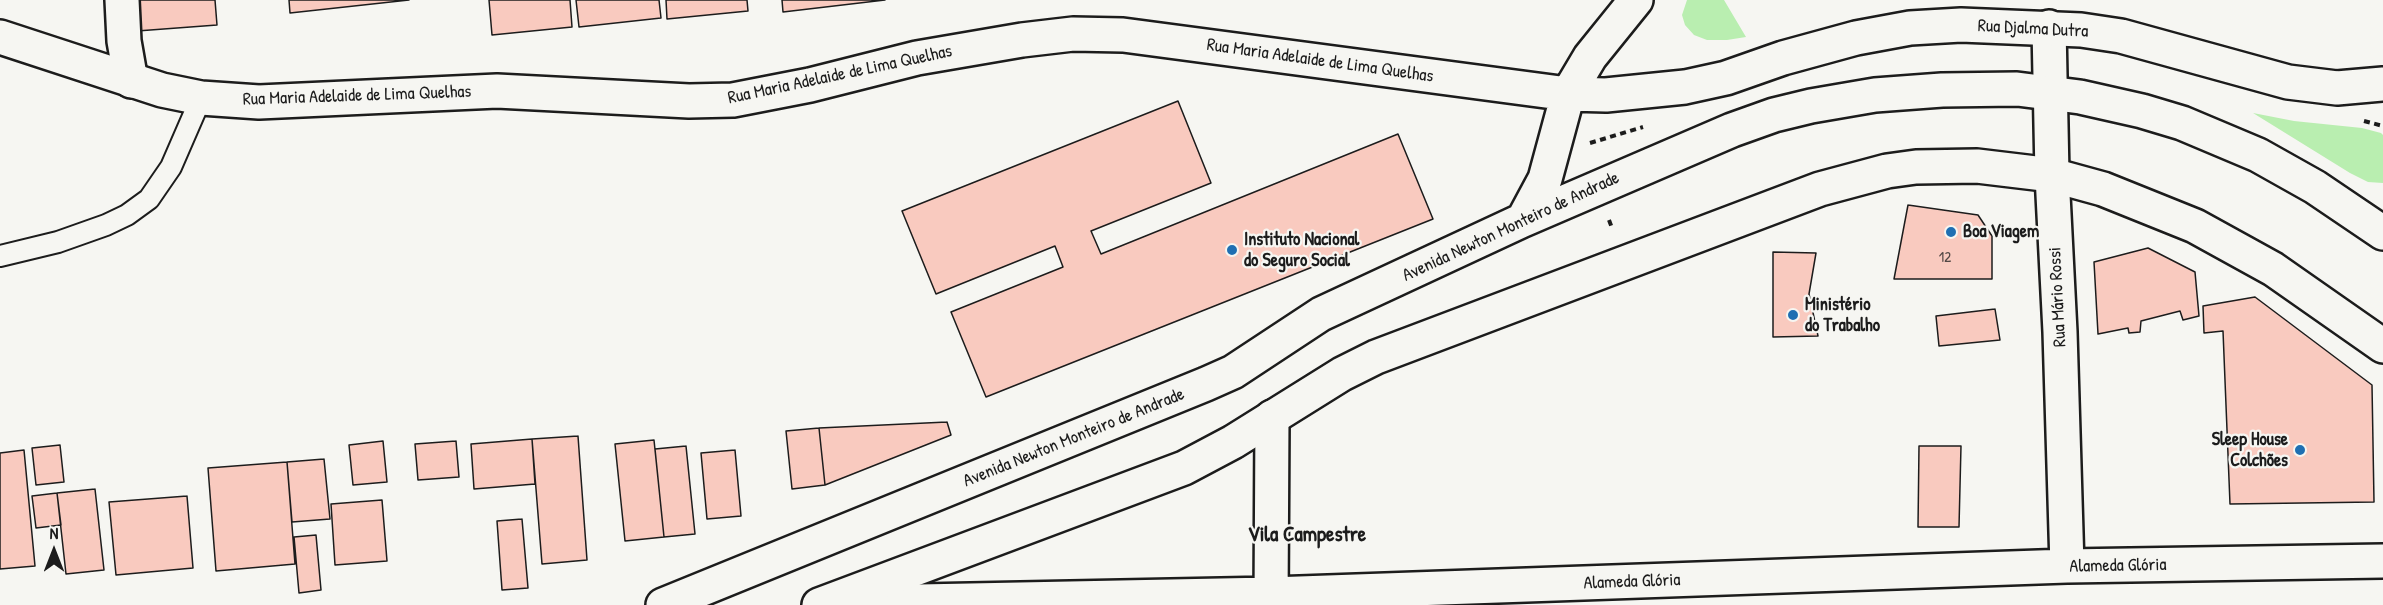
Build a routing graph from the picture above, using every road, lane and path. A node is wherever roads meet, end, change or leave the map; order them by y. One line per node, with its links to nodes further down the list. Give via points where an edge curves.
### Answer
1 (122, 0): 5 (street)
2 (1636, 0): 9 (street, via 1590,57)
3 (2049, 27): 6 (street, Rua Djalma Dutra, via 2121,36 2288,82 2337,88); 7 (street, Rua Djalma Dutra, via 1910,28 1856,38); 8 (street, Rua Mário Rossi)
4 (0, 37): 5 (street, Rua Maria Adelaide de Lima Quelhas)
5 (131, 81): 10 (street, Rua Maria Adelaide de Lima Quelhas)
6 (2383, 84)
7 (1684, 87): 9 (street, Rua Maria Adelaide de Lima Quelhas, via 1606,95)
8 (2051, 92): 13 (street, Rua Mário Rossi); 14 (street, Avenida Newton Monteiro de Andrade, via 1942,90 1875,95 1802,108 1691,146); 15 (street, Avenida Newton Monteiro de Andrade, via 2182,123 2285,169)
9 (1568, 94): 10 (street, Rua Maria Adelaide de Lima Quelhas, via 1123,34 1073,34 917,58 733,100 497,91 259,102); 14 (street, via 1545,179)
10 (201, 98): 16 (lane, via 171,167 149,198 106,225)
11 (1654, 124): 12 (path)
12 (1580, 144)
13 (2052, 175): 17 (street, via 2103,189 2195,226 2273,269); 18 (street, via 1977,166 1916,167 1867,175 1820,189 1376,357); 20 (street, Rua Mário Rossi)
14 (1523, 220): 23 (street, Avenida Newton Monteiro de Andrade, via 1321,314 1233,372)
15 (2383, 232)
16 (0, 256)
17 (2383, 346)
18 (1272, 417): 22 (street); 24 (street, via 1184,468)
19 (2383, 561): 20 (street, Alameda Glória)
20 (2067, 566): 21 (street, Alameda Glória)
21 (1714, 592): 22 (street, Alameda Glória)
22 (1271, 599): 25 (street, Alameda Glória, via 920,601)
23 (663, 605)
24 (819, 605)
25 (882, 605)

